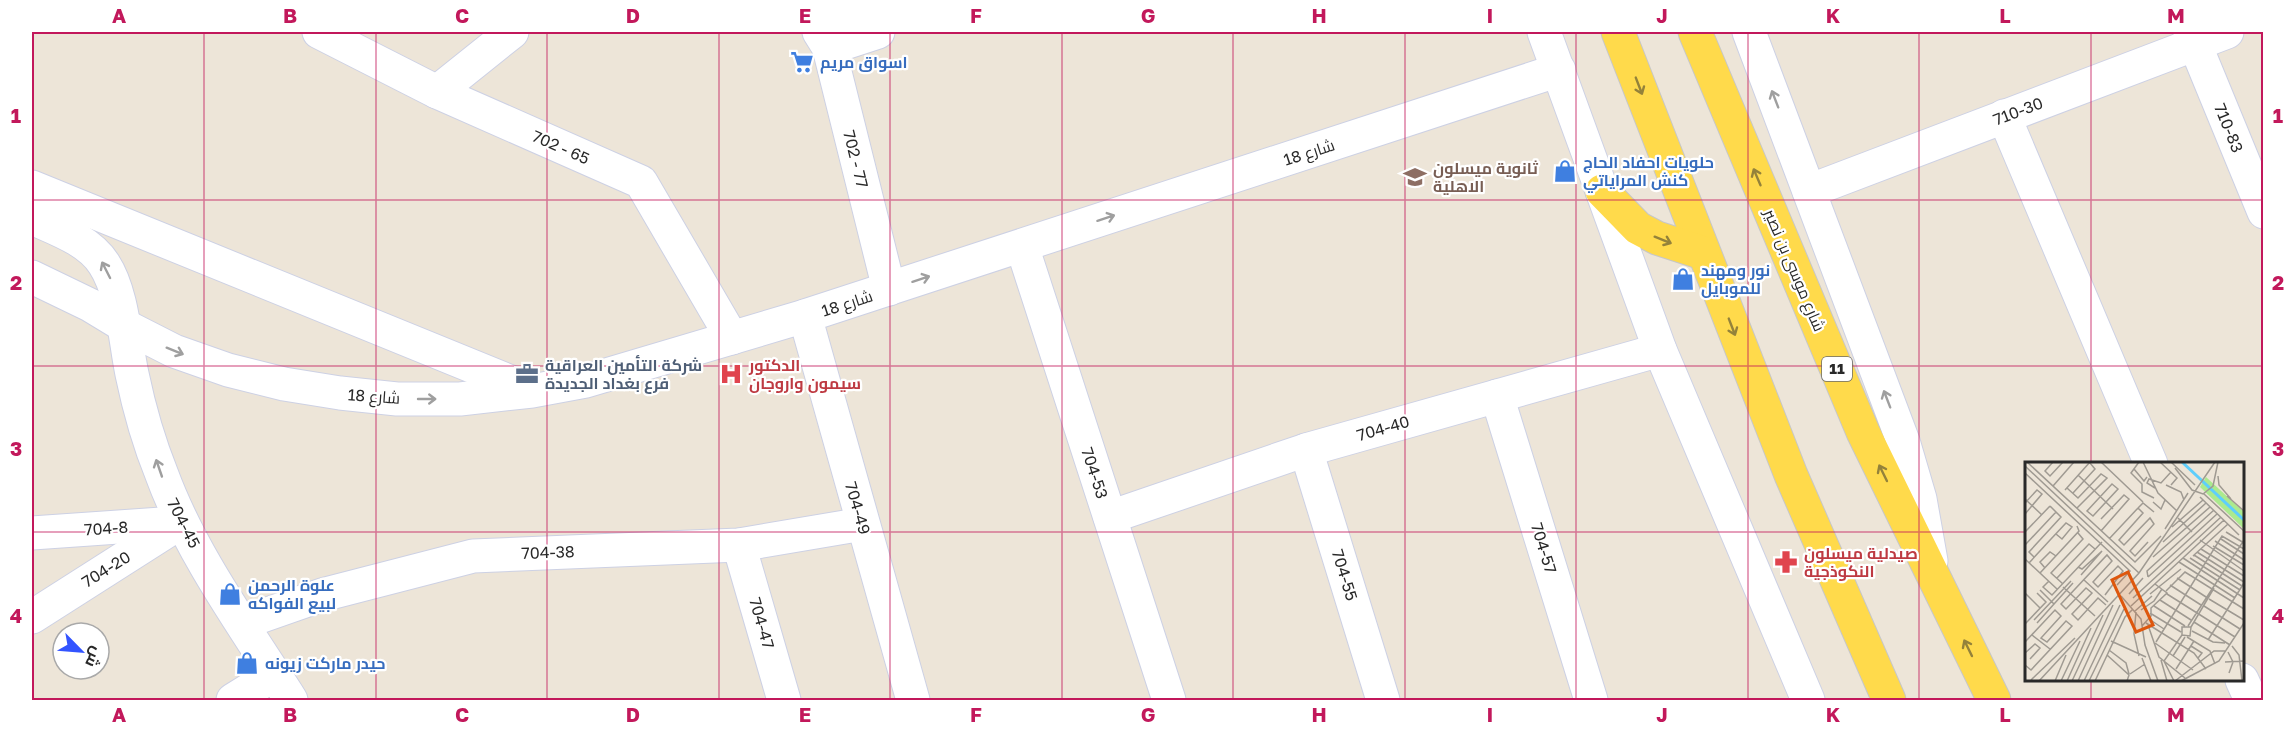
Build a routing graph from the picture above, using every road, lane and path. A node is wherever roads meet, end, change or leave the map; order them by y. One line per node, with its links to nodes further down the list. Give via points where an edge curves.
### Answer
1 (319, 32): 12 (street, 702 - 65)
2 (512, 32): 12 (street)
3 (878, 32): 10 (street)
4 (1544, 32): 11 (street)
5 (1618, 32): 20 (main road, one-way to 20)
6 (1695, 32): 37 (main road, شارع موسى بن نصير / 11, one-way to 6, via 1863,432)
7 (1749, 32): 16 (street, one-way to 7)
8 (2227, 32): 9 (street, 710-30)
9 (2192, 38): 13 (street, 710-30); 17 (street, 710-83)
10 (824, 40): 22 (street, 702 - 77)
11 (1559, 70): 15 (street); 19 (street, شارع 18, one-way to 11)
12 (437, 92): 25 (street, 702 - 65, via 641,182)
13 (2004, 116): 16 (street, 710-30); 30 (street)
14 (32, 187): 27 (street)
15 (1602, 191): 20 (main road, one-way to 20, via 1638,228); 26 (street)
16 (1809, 191): 37 (street, one-way to 16, via 1920,499 1903,441)
17 (2264, 212)
18 (32, 218): 24 (street, one-way to 18, via 105,265 80,242)
19 (1022, 246): 22 (street, شارع 18, one-way to 19); 32 (street, 704-53)
20 (1703, 253): 31 (main road, one-way to 31)
21 (32, 277): 24 (street, شارع 18)
22 (889, 289): 23 (street, شارع 18)
23 (805, 316): 25 (street, شارع 18); 34 (street, 704-49)
24 (123, 325): 27 (street, شارع 18, one-way to 27, via 174,351 284,384 397,399 460,399); 33 (street, 704-45, one-way to 24, via 145,426)
25 (732, 338): 27 (street, شارع 18, via 586,381)
26 (1660, 350): 28 (street, 704-40); 48 (street)
27 (532, 391)
28 (1497, 396): 29 (street, 704-40); 47 (street, 704-57)
29 (1306, 450): 32 (street, 704-40); 46 (street, 704-55)
30 (2150, 462)
31 (1791, 475): 49 (main road); 50 (main road)
32 (1110, 517): 45 (street, 704-53)
33 (181, 522): 35 (street, 704-8); 38 (street, 704-20); 39 (street, 704-45)
34 (863, 524): 36 (street, 704-38); 44 (street, 704-49)
35 (32, 533)
36 (739, 545): 39 (street, 704-38, via 473,556 322,595); 43 (street, 704-47)
37 (1934, 578): 51 (main road, شارع موسى بن نصير / 11, one-way to 37)
38 (32, 616)
39 (242, 622): 41 (street, 704-45)
40 (2242, 681): 52 (street)
41 (283, 687): 42 (street)
42 (234, 700)
43 (784, 700)
44 (914, 700)
45 (1169, 700)
46 (1383, 700)
47 (1591, 700)
48 (1808, 700)
49 (1889, 700)
50 (1909, 700)
51 (1994, 700)
52 (2251, 700)

